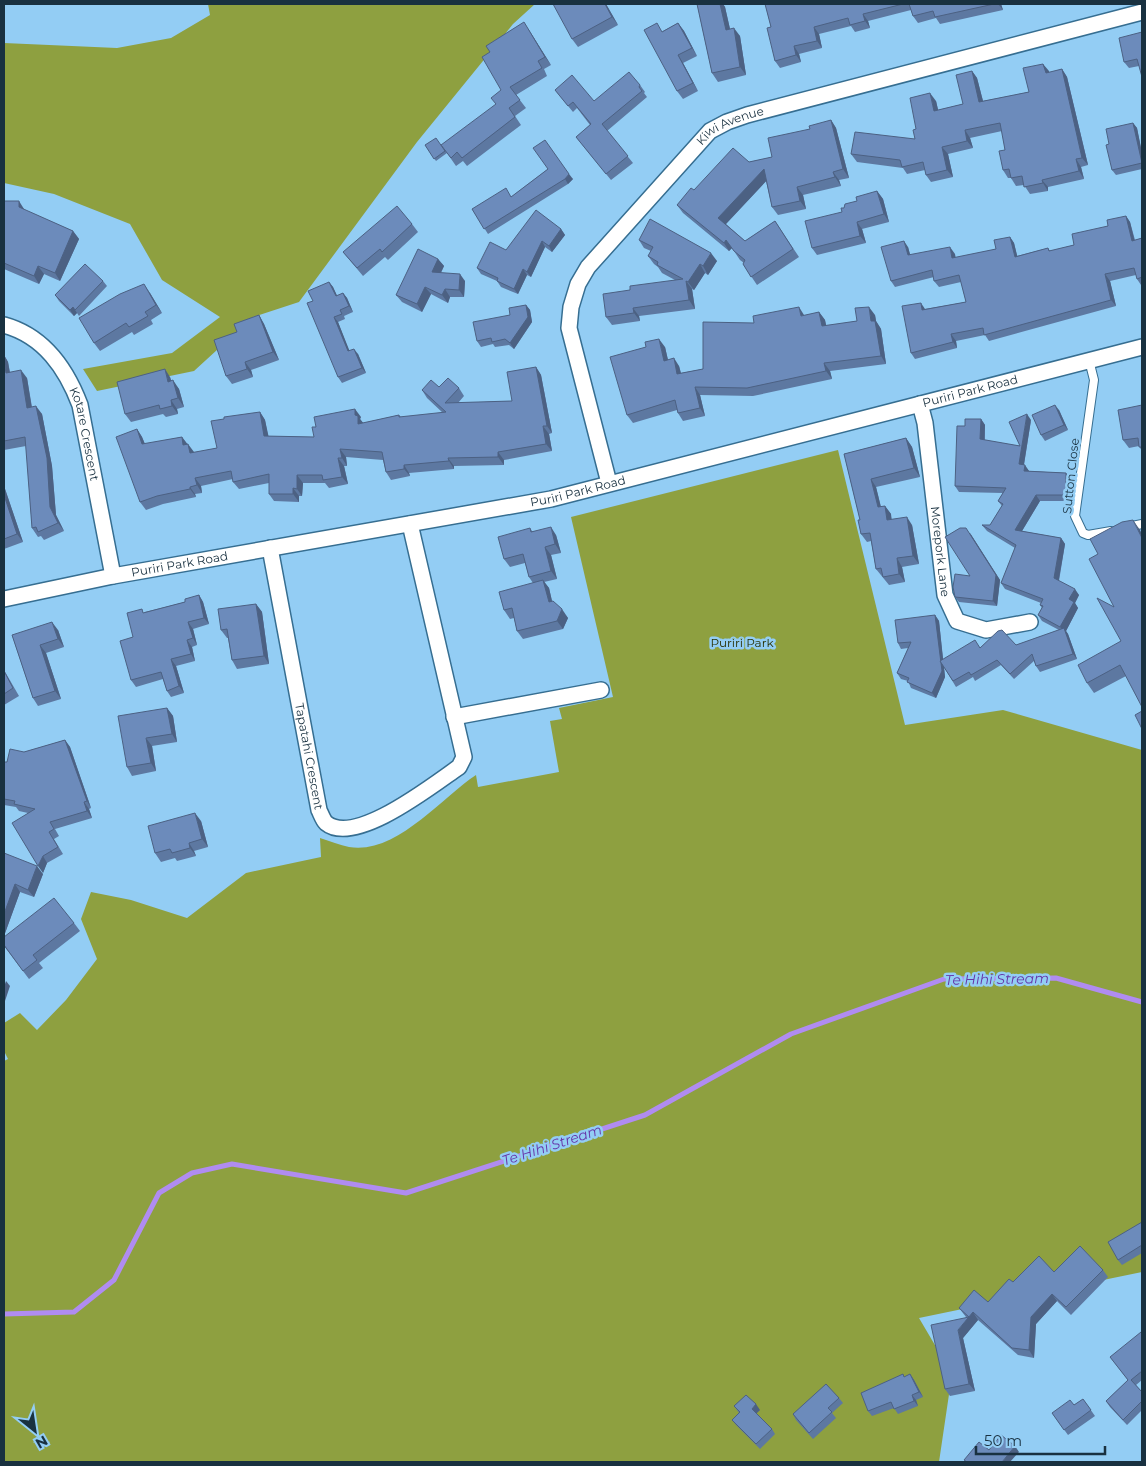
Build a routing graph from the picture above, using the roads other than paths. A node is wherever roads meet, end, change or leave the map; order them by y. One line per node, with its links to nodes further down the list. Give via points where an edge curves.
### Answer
1 (1142, 12): 6 (street, Kiwi Avenue, via 747,115 710,131 588,266 571,307 569,328 574,352)
2 (4, 325): 10 (street, Kotare Crescent, via 31,337 49,351 73,385 80,405)
3 (1142, 347): 4 (street, Puriri Park Road)
4 (1089, 360): 5 (street, Puriri Park Road); 8 (lane, Sutton Close, via 1094,380 1075,516 1083,533 1088,535)
5 (920, 404): 6 (street, Puriri Park Road); 12 (street, Morepork Lane, via 945,595 957,621 986,630)
6 (609, 484): 7 (street, Puriri Park Road, via 551,499)
7 (410, 524): 9 (street, Puriri Park Road); 14 (street, Tapatahi Crescent)
8 (1142, 524)
9 (270, 548): 10 (street, Puriri Park Road); 14 (street, Tapatahi Crescent, via 319,810 325,823 336,828 349,828 386,816 459,767 464,757)
10 (113, 576): 11 (street, Puriri Park Road)
11 (4, 599)
12 (1030, 622)
13 (601, 690): 14 (street)
14 (454, 717)

